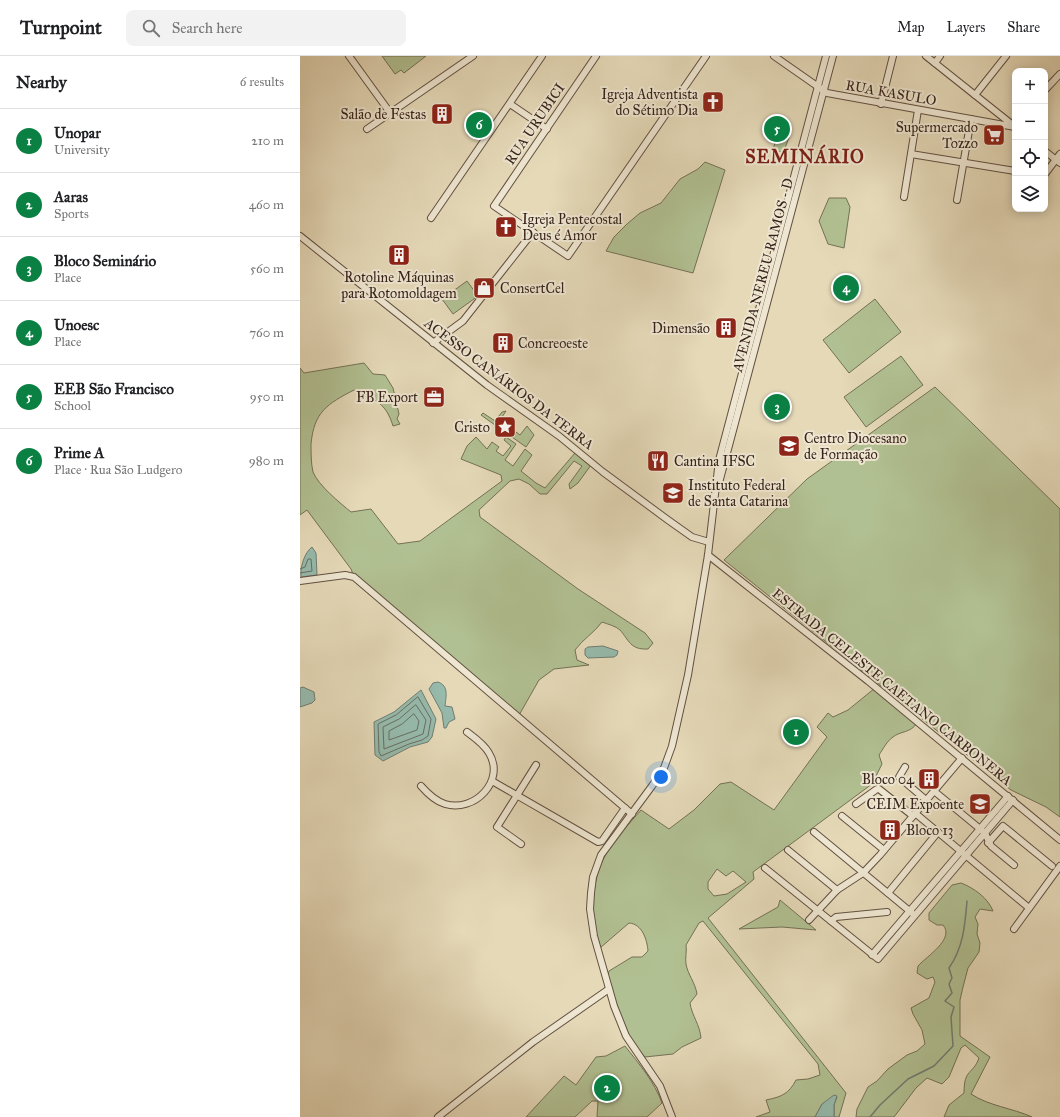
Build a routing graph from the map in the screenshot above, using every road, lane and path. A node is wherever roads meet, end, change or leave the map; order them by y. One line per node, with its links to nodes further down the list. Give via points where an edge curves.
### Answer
1 (349, 56): 22 (street)
2 (473, 56): 22 (street)
3 (542, 56): 19 (street)
4 (596, 56): 27 (street, RUA URUBICI)
5 (706, 56): 37 (street, via 568,256)
6 (774, 56): 15 (street, RUA KASULO)
7 (826, 56): 15 (street, AVENIDA NEREU RAMOS - D)
8 (833, 56): 17 (street, AVENIDA NEREU RAMOS - D)
9 (893, 56): 20 (street)
10 (926, 56): 13 (street)
11 (940, 56): 13 (street)
12 (1006, 56): 18 (street)
13 (935, 63): 18 (street)
14 (1060, 74): 16 (street)
15 (817, 86): 17 (street, RUA KASULO); 39 (street, AVENIDA NEREU RAMOS - D)
16 (1048, 87)
17 (824, 92): 20 (street, RUA KASULO); 40 (street, AVENIDA NEREU RAMOS - D)
18 (975, 95): 24 (street)
19 (510, 104): 27 (street); 36 (street)
20 (881, 104): 21 (street, RUA KASULO)
21 (918, 110): 23 (street, RUA KASULO); 29 (street)
22 (390, 114): 26 (street)
23 (971, 119): 25 (street, RUA KASULO); 31 (street)
24 (1012, 125)
25 (1012, 126)
26 (367, 129)
27 (547, 129): 37 (street, RUA URUBICI, via 494,206)
28 (1048, 153): 30 (street)
29 (911, 154): 31 (street); 34 (street)
30 (1059, 159): 33 (street)
31 (964, 163): 32 (street); 35 (street)
32 (1012, 171)
33 (1048, 171)
34 (904, 198)
35 (957, 200)
36 (431, 218)
37 (533, 232): 41 (street, via 463,321)
38 (300, 236): 41 (street, ACESSO CANÁRIOS DA TERRA)
39 (767, 278): 40 (street); 42 (street, AVENIDA NEREU RAMOS - D, via 719,460)
40 (774, 280): 42 (street, AVENIDA NEREU RAMOS - D)
41 (433, 343): 43 (street, ACESSO CANÁRIOS DA TERRA, via 668,520 692,536)
42 (714, 500): 43 (street, AVENIDA NEREU RAMOS - D)
43 (709, 542): 44 (street, AVENIDA NEREU RAMOS - D)
44 (708, 555): 47 (street, ESTRADA CELESTE CAETANO CARBONERA, via 839,657); 59 (street, AVENIDA NEREU RAMOS - D, via 688,675 672,746 664,768)
45 (300, 581): 58 (street, via 345,575 354,577)
46 (467, 732): 50 (street, via 490,754 493,763)
47 (962, 758): 52 (street); 54 (street, ESTRADA CELESTE CAETANO CARBONERA)
48 (536, 765): 53 (street)
49 (905, 767): 55 (street, via 899,776)
50 (492, 782): 51 (street, via 481,796 463,806 437,801); 53 (street)
51 (421, 786)
52 (934, 791): 55 (street); 62 (street)
53 (515, 796): 58 (street, via 598,842 602,841); 67 (street, via 497,827)
54 (1008, 796): 56 (street, ESTRADA CELESTE CAETANO CARBONERA); 62 (street)
55 (926, 800): 60 (street)
56 (1013, 800): 62 (street); 65 (street, ESTRADA CELESTE CAETANO CARBONERA)
57 (856, 804): 60 (street, via 876,789)
58 (625, 808): 59 (street)
59 (632, 814): 86 (street, AVENIDA NEREU RAMOS - D, via 601,854 593,877 590,909 594,936)
60 (914, 815): 64 (street); 69 (street)
61 (842, 816): 69 (street)
62 (982, 831): 66 (street); 70 (street)
63 (814, 832): 75 (street)
64 (938, 832): 70 (street); 77 (street)
65 (1060, 840)
66 (988, 843): 71 (street); 72 (street, via 1003,826)
67 (521, 844)
68 (788, 850): 76 (street)
69 (884, 850): 75 (street)
70 (963, 853): 78 (street); 81 (street)
71 (1014, 865)
72 (1052, 866)
73 (1060, 866): 78 (street)
74 (765, 868): 79 (street)
75 (863, 873): 76 (street); 77 (street)
76 (837, 890): 79 (street)
77 (888, 893): 81 (street)
78 (1029, 908): 84 (street)
79 (818, 911): 82 (street); 83 (street)
80 (887, 912): 83 (street, via 836,917)
81 (912, 913): 85 (street); 85 (street, via 878,959)
82 (810, 920)
83 (831, 921): 85 (street)
84 (1014, 929)
85 (872, 955)
86 (609, 989): 87 (street, via 533,1042); 88 (street, AVENIDA NEREU RAMOS - D, via 626,1036 660,1086)
87 (438, 1117)
88 (672, 1117)

